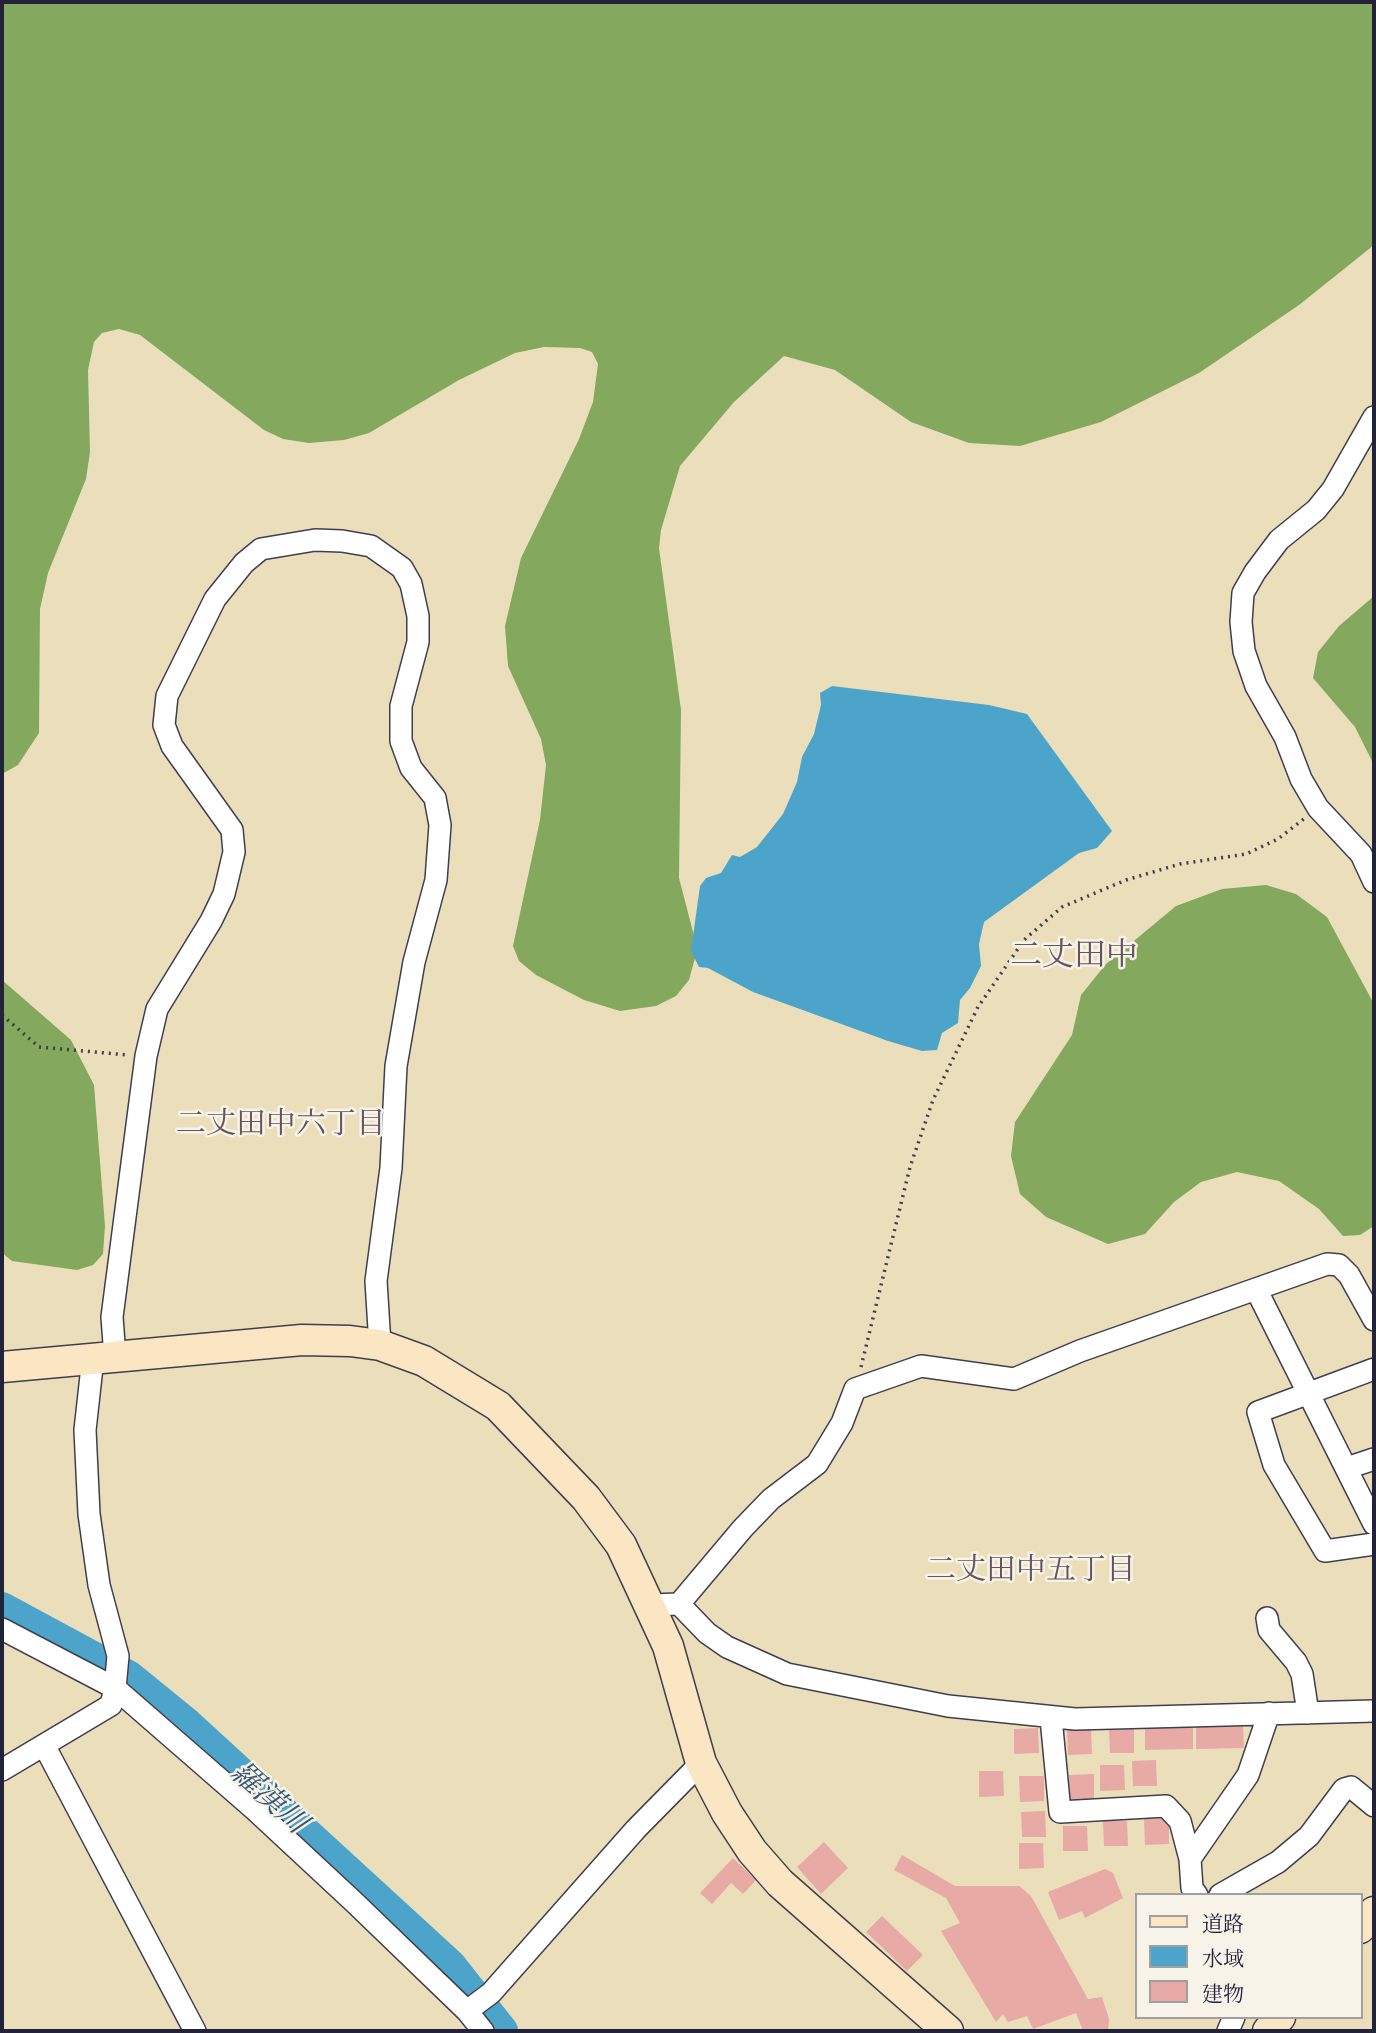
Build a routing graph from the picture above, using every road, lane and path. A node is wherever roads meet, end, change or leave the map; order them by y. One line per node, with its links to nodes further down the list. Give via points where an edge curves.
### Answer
1 (1374, 417): 2 (street, via 1333,489 1316,510 1279,540 1243,593 1244,651 1256,686)
2 (1318, 808): 3 (street, via 1361,855); 12 (path, via 1278,839 1245,854 1180,864 1062,907 1024,940 978,1007 933,1100 910,1167)
3 (1374, 882)
4 (2, 1015): 5 (path, via 39,1047)
5 (146, 1056): 8 (street, via 157,1009 211,921 224,894 234,852 232,830 191,776 164,726 172,684 215,599 244,562 261,549 315,540 371,546 402,568 417,602 418,642 401,706 401,741 411,768 435,798 440,825 436,880 414,962 396,1066 391,1168 376,1281); 9 (street)
6 (1256, 1289): 7 (street, via 1327,1264 1339,1265); 12 (street, via 1014,1379 921,1366); 13 (street)
7 (1374, 1320)
8 (380, 1345): 9 (street, via 302,1340); 18 (street, via 424,1361 498,1406 586,1498)
9 (104, 1358): 10 (street); 21 (street, via 85,1430 89,1514 99,1585 118,1656)
10 (2, 1367)
11 (1374, 1369): 13 (street)
12 (855, 1389): 18 (street, via 842,1423 817,1464 752,1518)
13 (1309, 1393): 15 (street); 17 (street, via 1258,1412 1274,1465 1325,1551)
14 (1374, 1459): 15 (street)
15 (1347, 1468): 16 (street)
16 (1374, 1524)
17 (1374, 1544)
18 (665, 1605): 25 (street, via 727,1647 787,1674 948,1706); 27 (street, via 668,1646)
19 (1267, 1618): 24 (street, via 1269,1630 1302,1674)
20 (2, 1629): 21 (street)
21 (115, 1688): 26 (street, via 111,1705); 35 (street, via 254,1809)
22 (1374, 1711): 24 (street)
23 (1269, 1713): 24 (street); 25 (street); 30 (street, via 1248,1775)
24 (1308, 1713)
25 (1051, 1718): 30 (street, via 1060,1812 1166,1806 1180,1821)
26 (44, 1745): 28 (street); 36 (street)
27 (701, 1763): 35 (street, via 491,1993); 38 (street, via 752,1851 780,1883)
28 (2, 1770)
29 (1374, 1806): 32 (street, via 1351,1787 1344,1789 1309,1836 1278,1862)
30 (1190, 1859): 31 (street)
31 (1196, 1893)
32 (1224, 1893)
33 (1374, 1912): 34 (street)
34 (1362, 1926)
35 (467, 2011): 37 (street)
36 (195, 2031)
37 (483, 2031)
38 (948, 2031)

